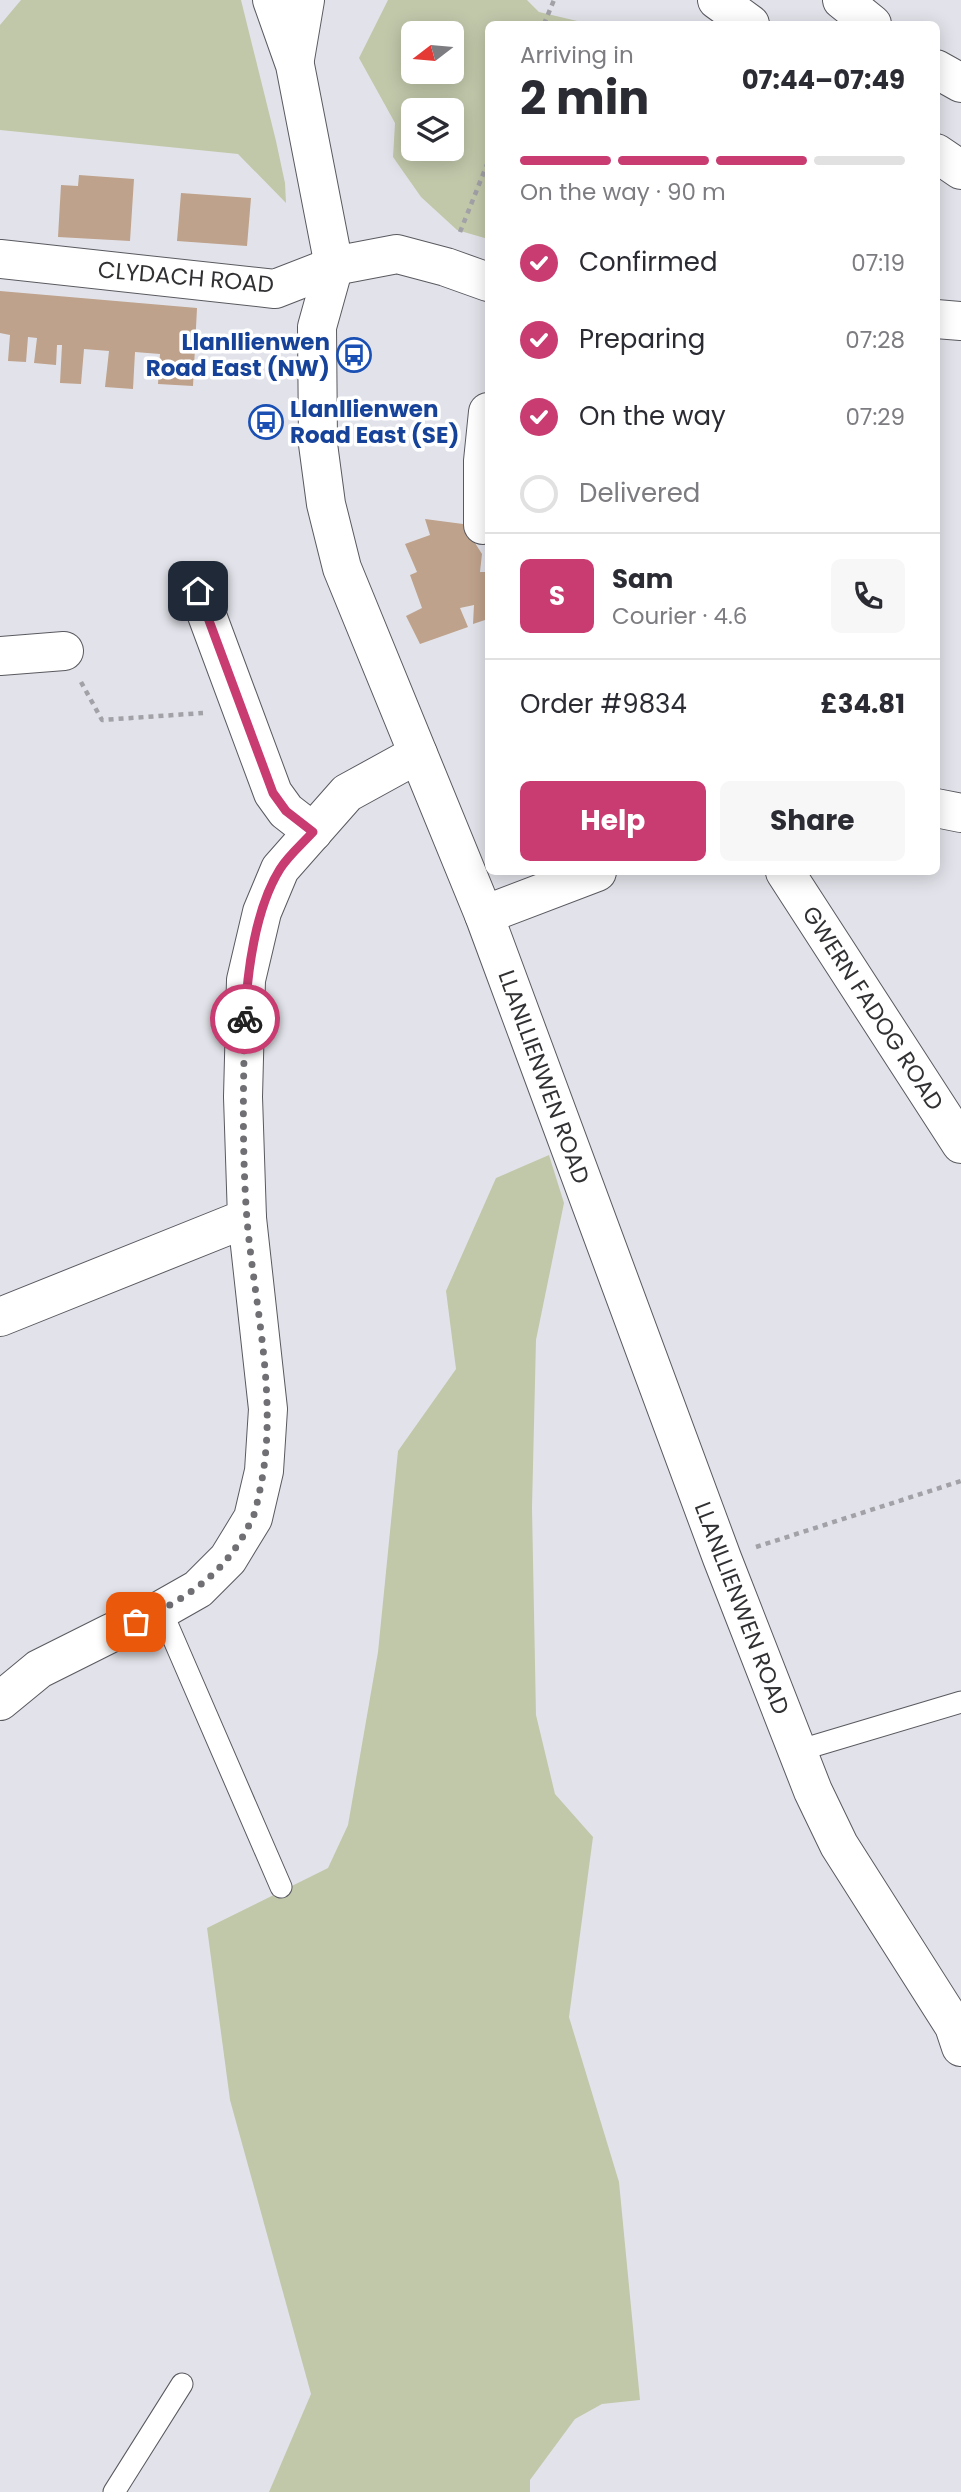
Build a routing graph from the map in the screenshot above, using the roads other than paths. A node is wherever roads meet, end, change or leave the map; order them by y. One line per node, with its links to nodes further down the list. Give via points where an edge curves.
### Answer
1 (272, 0): 7 (street, LLANLLIENWEN ROAD)
2 (305, 0): 7 (street, LLANLLIENWEN ROAD)
3 (717, 0): 5 (street)
4 (842, 0): 6 (street)
5 (746, 21)
6 (868, 21)
7 (295, 65): 13 (street, LLANLLIENWEN ROAD)
8 (940, 71): 9 (street)
9 (961, 83)
10 (940, 156): 11 (street)
11 (961, 170)
12 (0, 259): 13 (street, CLYDACH ROAD, via 275,289)
13 (334, 266): 14 (street, CLYDACH ROAD, via 397,254); 22 (street, LLANLLIENWEN ROAD, via 317,327 318,444 326,505 342,568)
14 (485, 281)
15 (940, 319): 16 (street)
16 (961, 321)
17 (485, 461): 18 (street)
18 (483, 525)
19 (198, 591): 25 (street, via 273,793 286,811)
20 (64, 651): 21 (street)
21 (0, 656)
22 (418, 754): 25 (street, via 347,793); 28 (street, LLANLLIENWEN ROAD)
23 (940, 809): 24 (street)
24 (961, 813)
25 (313, 832): 30 (street, via 280,869 262,912 246,979)
26 (589, 875): 28 (street)
27 (787, 875): 29 (street, GWERN FADOG ROAD)
28 (484, 915): 35 (street, LLANLLIENWEN ROAD)
29 (961, 1144)
30 (247, 1218): 31 (street); 32 (street, via 268,1409 264,1471 253,1518 228,1559 198,1589)
31 (0, 1317)
32 (161, 1610): 33 (street, via 39,1669); 36 (lane)
33 (0, 1701)
34 (961, 1702): 35 (lane)
35 (797, 1751): 37 (street, LLANLLIENWEN ROAD, via 839,1845 954,2026)
36 (281, 1887)
37 (961, 2047)
38 (182, 2384): 39 (lane)
39 (114, 2492)

